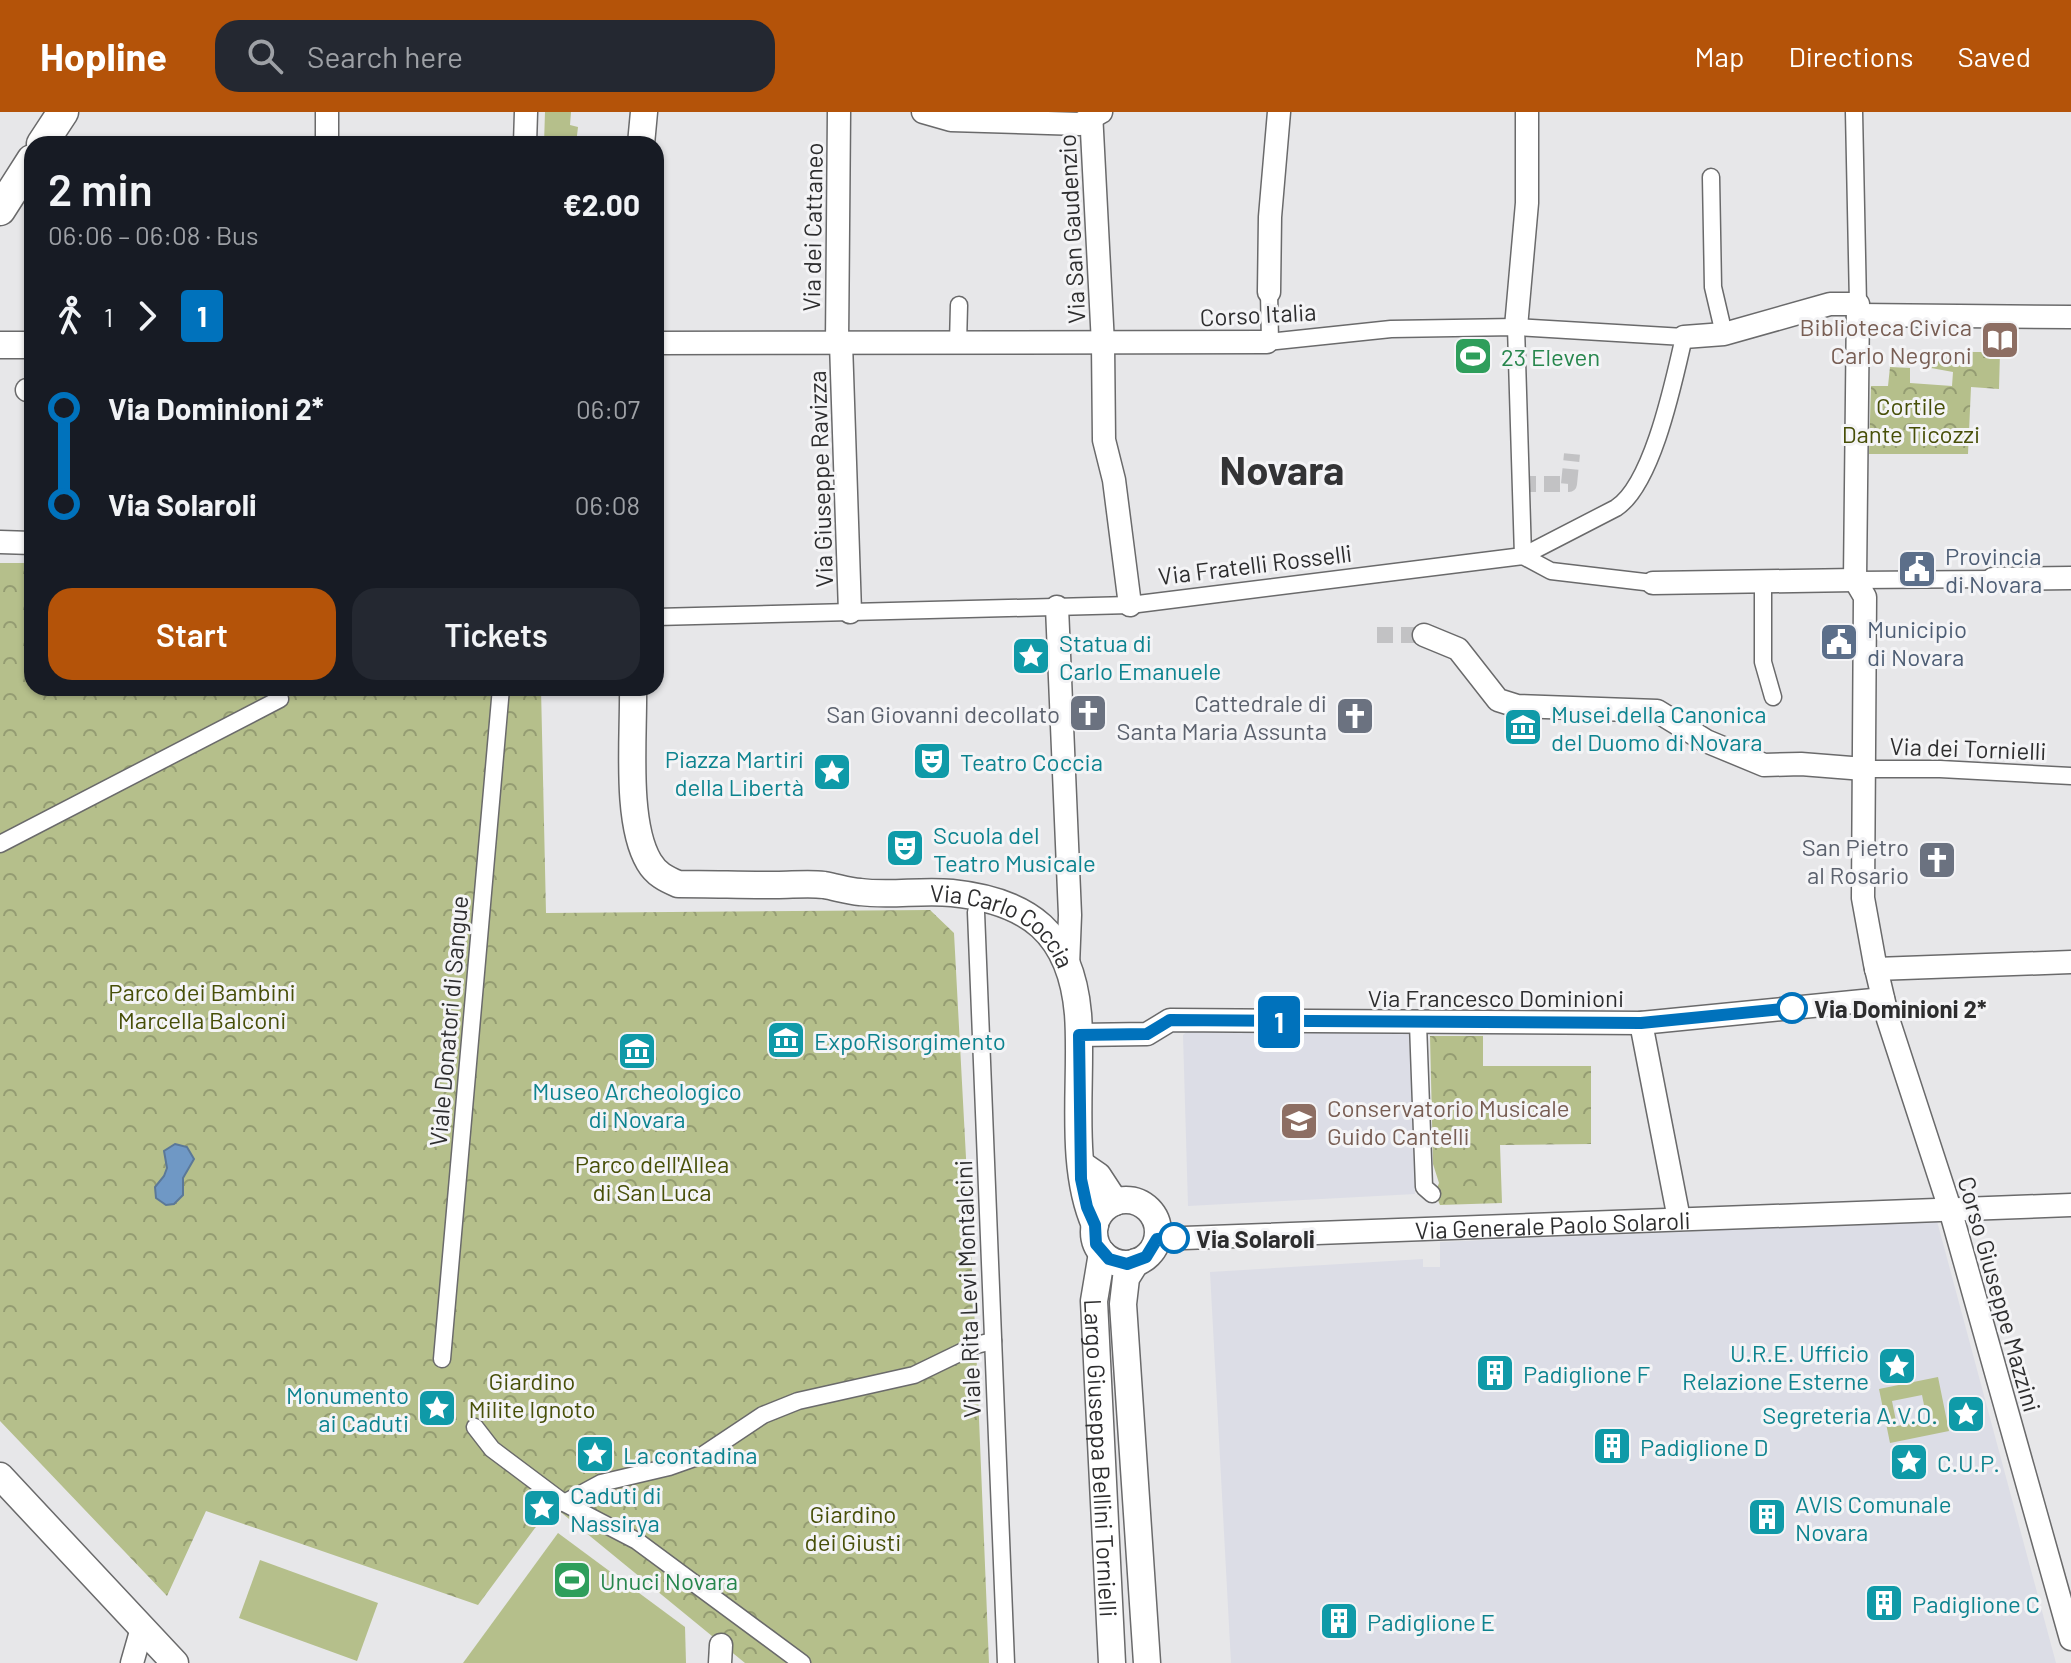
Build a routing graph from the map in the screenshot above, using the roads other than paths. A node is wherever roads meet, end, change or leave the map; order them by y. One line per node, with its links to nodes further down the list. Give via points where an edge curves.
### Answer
1 (63, 112): 11 (main road)
2 (327, 112): 12 (street)
3 (526, 112): 13 (street)
4 (644, 112): 14 (street)
5 (839, 112): 29 (street, Via dei Cattaneo)
6 (923, 112): 10 (street, via 951,120 1080,124)
7 (1279, 112): 18 (street)
8 (1527, 112): 22 (street, via 1527,203)
9 (1854, 112): 20 (street)
10 (1094, 114): 31 (street, Via San Gaudenzio)
11 (47, 136)
12 (327, 136)
13 (525, 136)
14 (642, 136)
15 (24, 172): 17 (main road)
16 (1711, 177): 25 (street, via 1713,287)
17 (0, 210)
18 (1269, 292): 27 (street)
19 (959, 305): 30 (street)
20 (1858, 310): 21 (street, Corso Italia); 25 (street, Corso Italia, via 1830,304); 39 (street)
21 (2071, 317)
22 (1516, 327): 26 (street, Corso Italia); 27 (street, Corso Italia, via 1391,329); 36 (street)
23 (0, 328): 24 (street)
24 (24, 328)
25 (1724, 334): 26 (street, Corso Italia)
26 (1684, 337): 36 (street, via 1641,483 1626,502)
27 (1268, 342): 31 (street, Corso Italia)
28 (664, 343): 29 (street, Corso Italia)
29 (839, 343): 30 (street, Corso Italia); 44 (street, Via Giuseppe Ravizza)
30 (958, 344): 31 (street, Corso Italia)
31 (1103, 344): 42 (street, Via San Gaudenzio, via 1104,440)
32 (0, 345): 33 (street)
33 (24, 345)
34 (0, 542): 35 (street)
35 (24, 543)
36 (1523, 556): 41 (street, via 1551,571); 42 (street, Via Fratelli Rosselli)
37 (2071, 578): 38 (street)
38 (1993, 579): 39 (street)
39 (1855, 580): 40 (street); 51 (street, Corso Giuseppe Mazzini, via 1865,597)
40 (1763, 582): 41 (street); 49 (street, via 1763,662)
41 (1653, 583)
42 (1130, 605): 43 (street, Via Fratelli Rosselli)
43 (1057, 607): 44 (street, Via Fratelli Rosselli); 56 (street)
44 (850, 612): 45 (street, Via Fratelli Rosselli)
45 (664, 617)
46 (1424, 635): 51 (street, via 1458,649 1498,700 1517,706 1657,711 1706,741 1764,765)
47 (500, 696): 73 (street, Viale Donatori di Sangue)
48 (633, 696): 56 (street, Via Carlo Coccia, via 635,817 641,846 663,878 678,884 952,893 999,903 1047,929)
49 (1773, 697)
50 (280, 699): 53 (street)
51 (1864, 769): 52 (street, Via dei Tornielli); 57 (street, Corso Giuseppe Mazzini, via 1863,898)
52 (2071, 776)
53 (0, 844)
54 (976, 912): 72 (street, Viale Rita Levi Montalcini)
55 (2071, 962): 57 (street)
56 (1068, 966): 61 (street, Via Carlo Coccia)
57 (1876, 967): 58 (street, Corso Giuseppe Mazzini)
58 (1883, 999): 59 (street, Via Francesco Dominioni); 66 (street, Corso Giuseppe Mazzini)
59 (1641, 1023): 60 (street, Via Francesco Dominioni); 67 (street)
60 (1418, 1024): 61 (street, Via Francesco Dominioni, via 1170,1020 1147,1034); 63 (street)
61 (1079, 1035): 62 (street)
62 (1082, 1165): 64 (street, via 1098,1176); 68 (street)
63 (1424, 1192)
64 (1115, 1202): 68 (street); 69 (street, via 1132,1200 1147,1208 1157,1222)
65 (2071, 1205): 66 (street, Via Generale Paolo Solaroli)
66 (1950, 1209): 67 (street, Via Generale Paolo Solaroli); 78 (street, Corso Giuseppe Mazzini)
67 (1679, 1219): 69 (street, Via Generale Paolo Solaroli)
68 (1095, 1225): 70 (street)
69 (1157, 1239): 71 (street)
70 (1102, 1253): 71 (street, via 1117,1263); 83 (street, Largo Giuseppa Bellini Tornielli, via 1094,1301)
71 (1136, 1262): 84 (street, Largo Giuseppa Bellini Tornielli, via 1126,1278 1123,1304)
72 (995, 1333): 76 (street, via 914,1375 798,1401 763,1415 703,1455 601,1483); 82 (street, Viale Rita Levi Montalcini)
73 (442, 1359)
74 (475, 1427): 76 (street, via 492,1449)
75 (0, 1476): 77 (street)
76 (564, 1503): 81 (street, via 637,1541)
77 (142, 1628): 79 (street); 80 (street)
78 (2071, 1639)
79 (132, 1663)
80 (175, 1663)
81 (802, 1663)
82 (1006, 1663)
83 (1112, 1663)
84 (1147, 1663)

